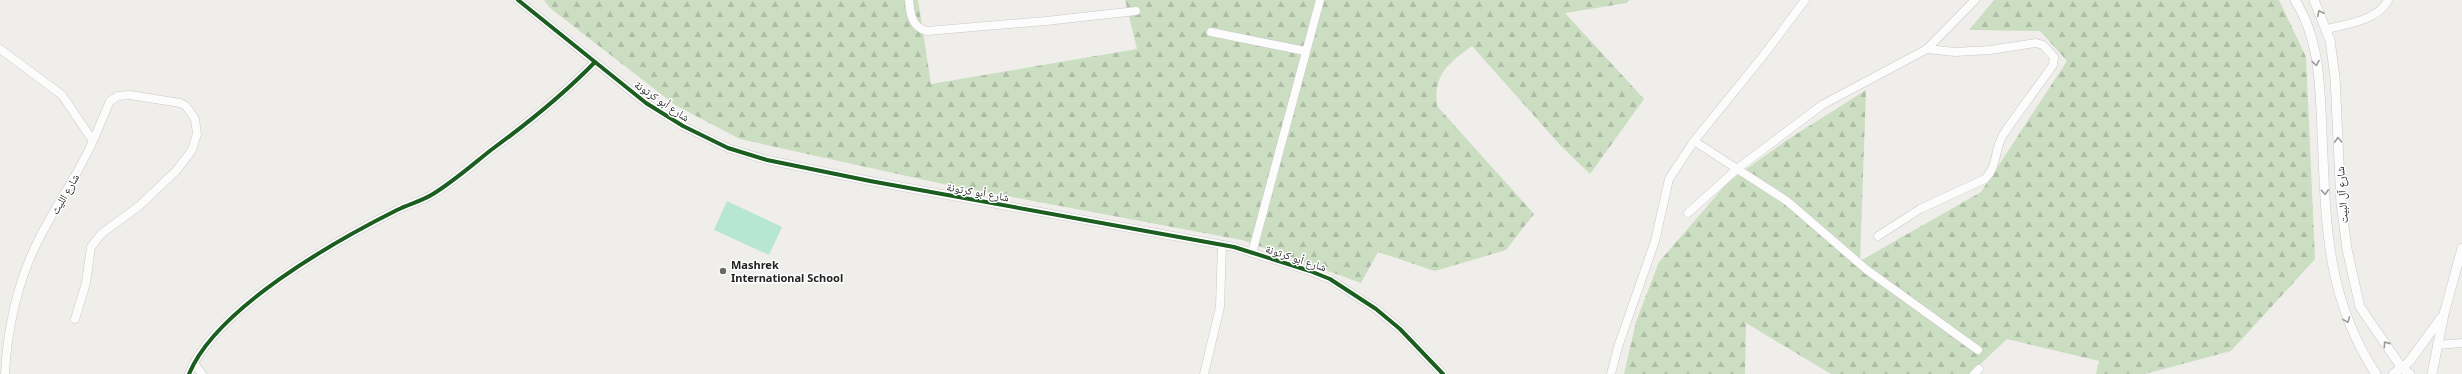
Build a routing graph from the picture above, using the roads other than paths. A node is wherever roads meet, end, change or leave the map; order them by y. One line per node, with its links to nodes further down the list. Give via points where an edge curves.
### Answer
1 (518, 0): 15 (street, شارع أبو كرتونة)
2 (909, 0): 9 (street, via 913,21 919,29 927,31 1046,22)
3 (1320, 0): 14 (street)
4 (1804, 0): 16 (street, via 1767,51)
5 (1975, 0): 13 (street)
6 (2296, 0): 37 (street, شارع آل البيت, one-way to 37, via 2309,24 2320,82 2326,207 2332,268 2346,317 2359,348)
7 (2314, 0): 10 (street, شارع آل البيت, one-way to 7)
8 (2388, 0): 10 (street, via 2381,10 2352,23)
9 (1136, 11)
10 (2328, 29): 30 (street, شارع آل البيت, one-way to 10, via 2360,307 2355,288 2341,204 2335,77)
11 (1211, 32): 14 (street)
12 (0, 49): 17 (street, via 62,95)
13 (1927, 49): 18 (street, via 1828,101); 20 (street, via 1955,52 2036,43 2043,45 2054,57 2053,65 1997,147 1995,166 1988,176 1920,209)
14 (1305, 51): 23 (street)
15 (595, 62): 21 (street, شارع أبو كرتونة, via 646,103 682,126 741,152 870,181); 29 (street, via 567,91 440,189 324,250 270,286 226,323)
16 (1694, 140): 18 (street); 36 (street, via 1669,180 1655,240)
17 (93, 141): 25 (street, شارع الليث, via 110,101 125,95 180,103 191,112 197,127 196,142 176,172 139,206 101,234 91,247 86,283); 31 (street, شارع الليث, via 29,260 17,298 6,349)
18 (1737, 169): 19 (street); 28 (street, via 1787,201 1867,270)
19 (1688, 213)
20 (1878, 236)
21 (1222, 245): 23 (street, شارع أبو كرتونة); 34 (street, via 1220,307)
22 (2462, 248): 24 (street)
23 (1252, 253): 35 (street, شارع أبو كرتونة, via 1330,278 1400,329)
24 (2444, 314): 27 (street); 30 (street, via 2421,348)
25 (75, 319)
26 (2462, 343): 27 (street)
27 (2437, 345): 40 (street)
28 (1978, 350)
29 (194, 363): 32 (street); 33 (street)
30 (2402, 368): 38 (street); 39 (street, شارع آل البيت)
31 (5, 374)
32 (189, 374)
33 (202, 374)
34 (1204, 374)
35 (1443, 374)
36 (1611, 374)
37 (2376, 374)
38 (2393, 374)
39 (2410, 374)
40 (2432, 374)

